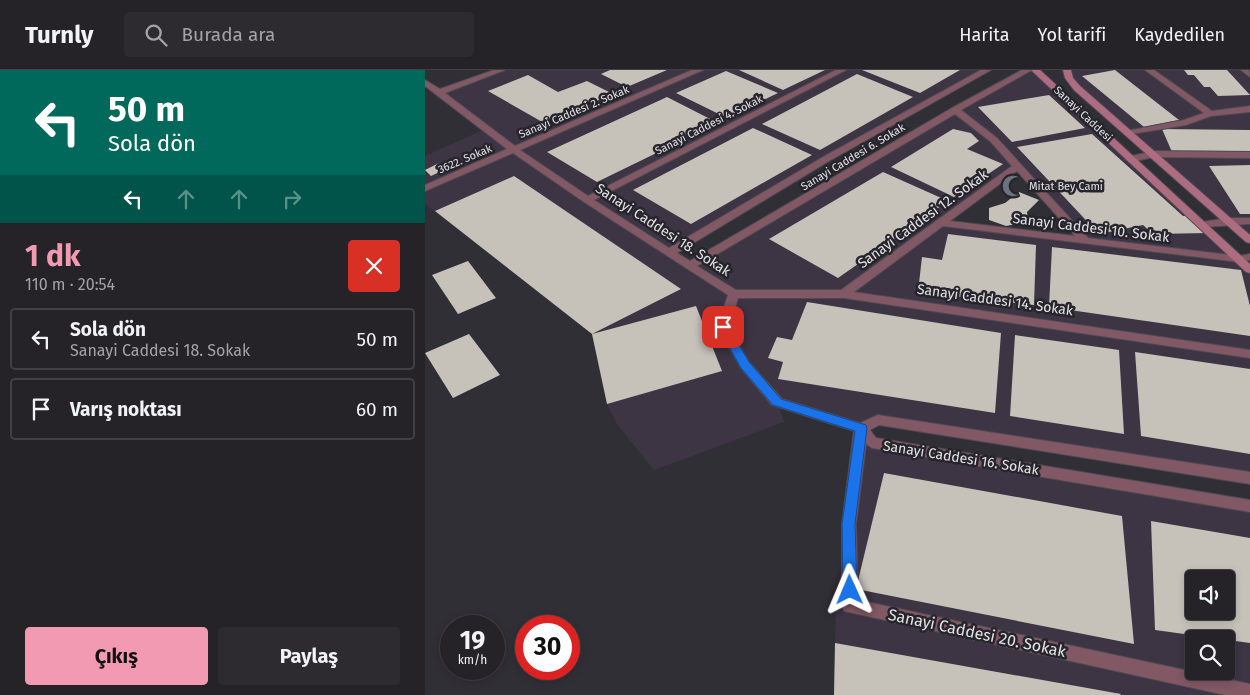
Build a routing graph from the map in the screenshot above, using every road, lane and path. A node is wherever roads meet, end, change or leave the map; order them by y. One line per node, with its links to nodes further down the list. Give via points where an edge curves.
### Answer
1 (501, 70): 12 (street)
2 (699, 70): 17 (street, Sanayi Caddesi 2. Sokak)
3 (843, 70): 23 (street, Sanayi Caddesi 4. Sokak)
4 (987, 70): 30 (street, Sanayi Caddesi 6. Sokak, via 826,159)
5 (1028, 70): 14 (street, Sanayi Caddesi 6. Sokak)
6 (1035, 70): 20 (street, Sanayi Caddesi)
7 (1067, 70): 16 (street, Sanayi Caddesi, via 1077,88)
8 (1149, 70): 15 (street)
9 (1245, 70): 10 (street)
10 (1250, 75)
11 (425, 82): 12 (street, Sanayi Caddesi 18. Sokak)
12 (440, 92): 17 (street, Sanayi Caddesi 18. Sokak)
13 (1250, 109): 15 (street)
14 (955, 110): 21 (street, via 993,140); 33 (street, Sanayi Caddesi 6. Sokak)
15 (1210, 114): 16 (street)
16 (1129, 133): 18 (street, Sanayi Caddesi)
17 (514, 150): 22 (street, 3622. Sokak); 23 (street, Sanayi Caddesi 18. Sokak)
18 (1155, 154): 19 (street); 20 (street); 24 (street, Sanayi Caddesi)
19 (1250, 155)
20 (1131, 159): 27 (street, Sanayi Caddesi)
21 (1017, 166): 26 (street, Sanayi Caddesi 12. Sokak); 29 (street)
22 (425, 188)
23 (587, 200): 30 (street, Sanayi Caddesi 18. Sokak)
24 (1228, 221): 25 (street); 27 (street); 28 (street, Sanayi Caddesi)
25 (1250, 221)
26 (941, 223): 29 (street, Sanayi Caddesi 10. Sokak); 36 (street, Sanayi Caddesi 12. Sokak)
27 (1202, 225): 32 (street, Sanayi Caddesi)
28 (1250, 240)
29 (1086, 242): 32 (street, Sanayi Caddesi 10. Sokak)
30 (670, 252): 33 (street, Sanayi Caddesi 18. Sokak)
31 (1250, 257): 32 (street)
32 (1239, 259): 34 (street, Sanayi Caddesi)
33 (691, 265): 35 (street, Sanayi Caddesi 18. Sokak)
34 (1250, 270)
35 (734, 294): 36 (street, Sanayi Caddesi 14. Sokak); 38 (street, Sanayi Caddesi 18. Sokak, via 723,327 745,365 777,402)
36 (844, 294): 37 (street, Sanayi Caddesi 14. Sokak)
37 (1250, 354)
38 (861, 428): 39 (street, Sanayi Caddesi 16. Sokak, via 878,420); 40 (street, Sanayi Caddesi 16. Sokak, via 872,443); 41 (street, Sanayi Caddesi 20. Sokak, via 849,524 850,606)
39 (1250, 478)
40 (1250, 506)
41 (1250, 692)

